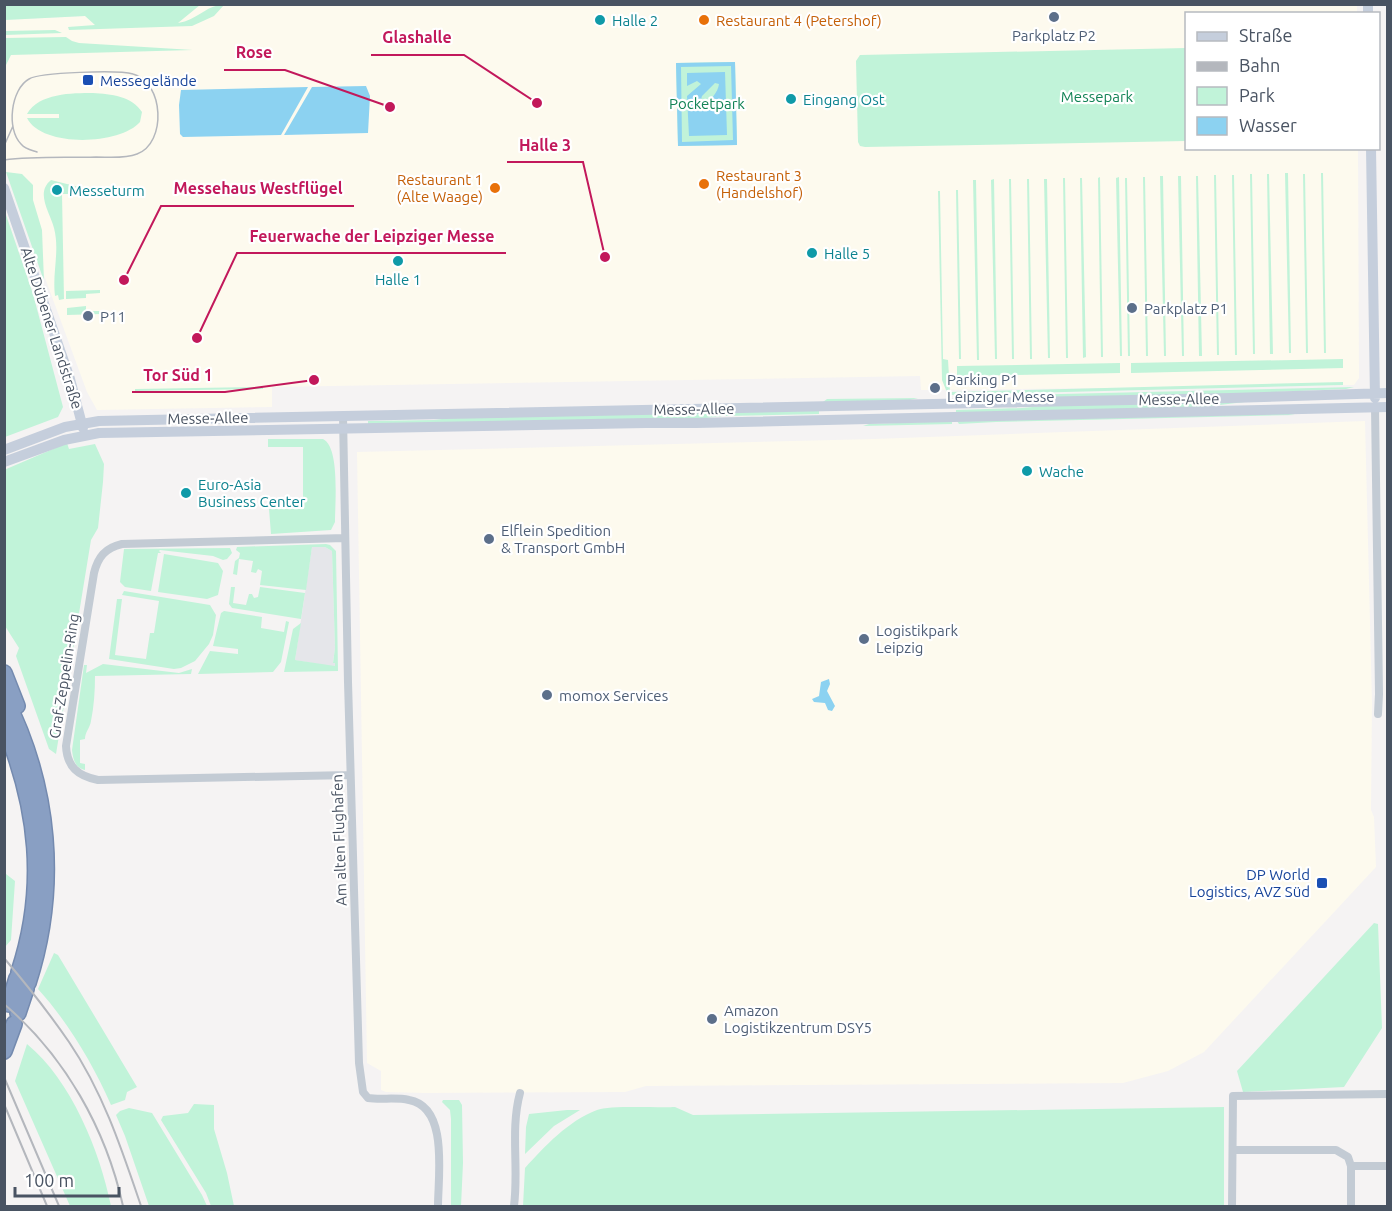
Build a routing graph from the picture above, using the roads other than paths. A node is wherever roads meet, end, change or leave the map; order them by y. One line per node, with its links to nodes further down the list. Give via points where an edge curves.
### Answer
1 (1371, 150): 3 (main road)
2 (5, 190): 8 (main road, Alte Dübener Landstraße)
3 (1375, 393): 4 (main road, Messe-Allee); 5 (main road); 7 (main road, Messe-Allee)
4 (1388, 393)
5 (1376, 407): 6 (main road, Messe-Allee); 9 (main road, Messe-Allee); 16 (street)
6 (1388, 407)
7 (343, 416): 8 (main road, Messe-Allee); 9 (street, Am alten Flughafen)
8 (82, 423): 10 (main road, Alte Dübener Landstraße); 11 (main road, Messe-Allee)
9 (343, 428): 10 (main road, Messe-Allee); 13 (street, Am alten Flughafen)
10 (84, 435): 12 (main road, Messe-Allee)
11 (4, 450)
12 (4, 462)
13 (345, 538): 18 (street, Am alten Flughafen); 18 (street, Graf-Zeppelin-Ring, via 122,544 108,549 98,560 94,573 66,754 72,768 98,780)
14 (4, 673): 17 (highway, via 17,708)
15 (4, 696): 17 (highway)
16 (1378, 714)
17 (12, 724): 19 (highway, via 36,779 44,817 47,866 38,950 23,981)
18 (350, 775): 25 (street, Am alten Flughafen, via 363,1092 371,1099 419,1103 433,1116 438,1137)
19 (4, 1051)
20 (520, 1093): 26 (street, via 514,1121)
21 (1388, 1094): 22 (street, via 1233,1096)
22 (1233, 1150): 23 (street, via 1336,1150 1348,1157); 27 (street)
23 (1351, 1166): 24 (street); 28 (street)
24 (1388, 1166)
25 (438, 1206)
26 (514, 1206)
27 (1232, 1206)
28 (1351, 1206)

